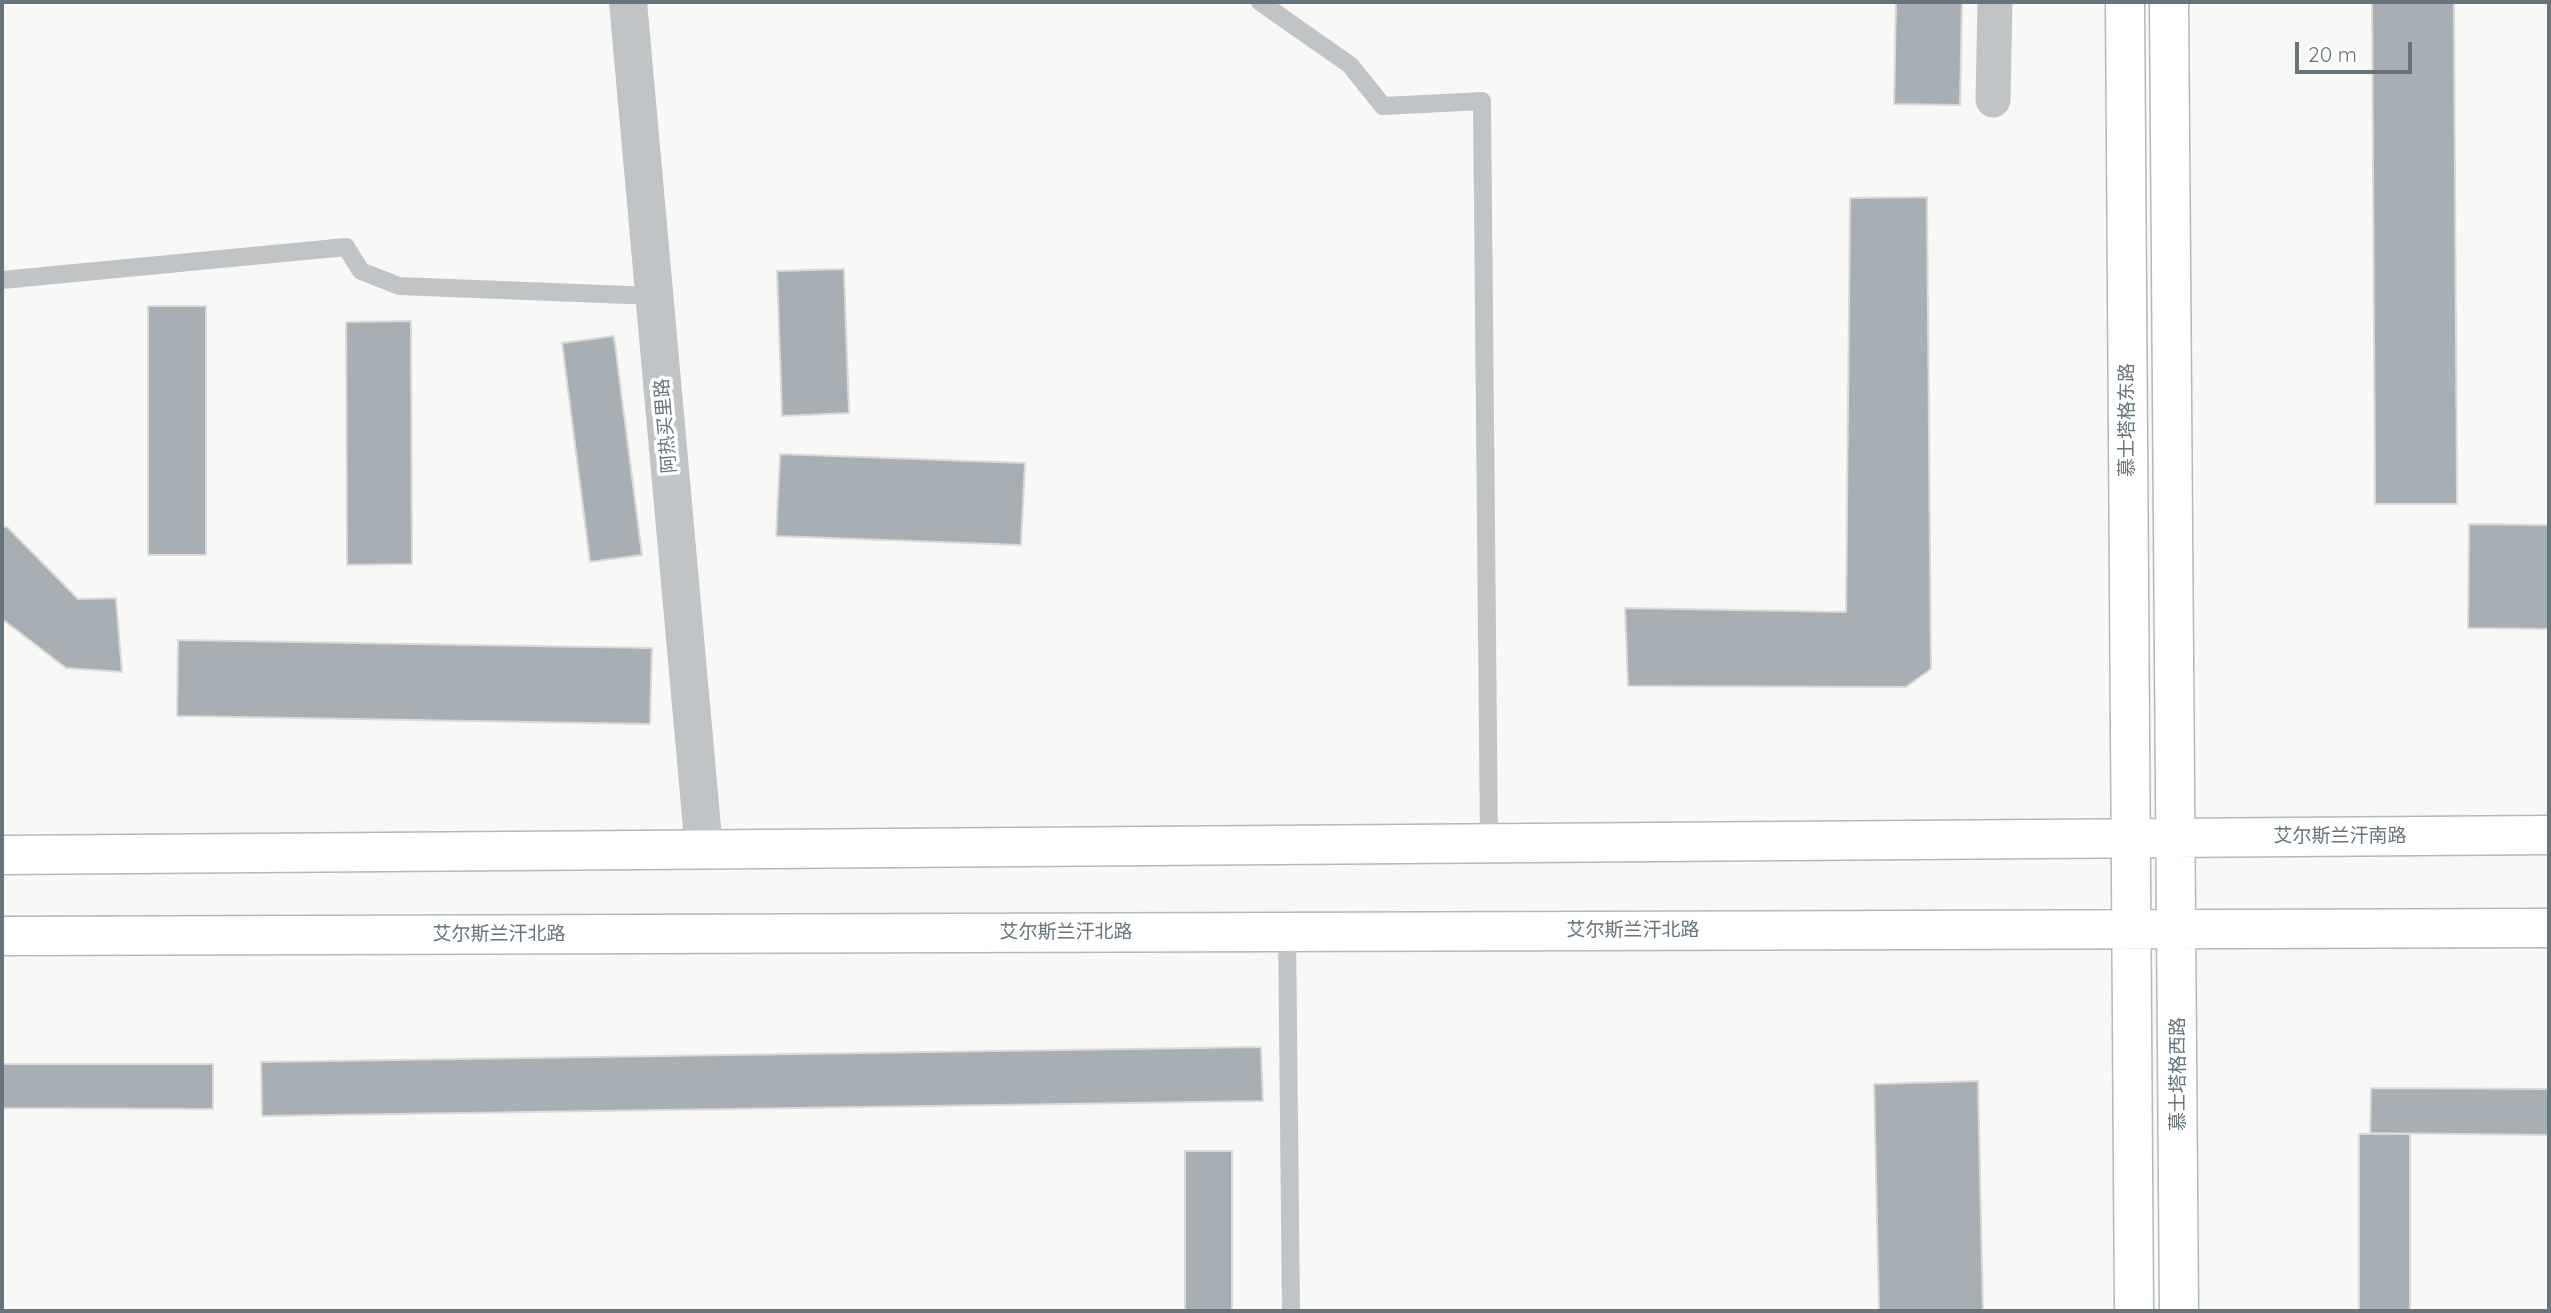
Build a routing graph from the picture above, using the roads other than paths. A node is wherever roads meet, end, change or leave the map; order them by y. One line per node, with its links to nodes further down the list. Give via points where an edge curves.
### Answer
1 (628, 2): 8 (street, 阿热买里路)
2 (1260, 2): 12 (lane, via 1350,65 1383,106 1482,101)
3 (1995, 2): 6 (street)
4 (2125, 2): 10 (main road, 慕士塔格东路)
5 (2169, 2): 11 (main road)
6 (1993, 100)
7 (2, 280): 8 (lane, via 346,247 361,271 399,286)
8 (654, 296): 13 (street, 阿热买里路)
9 (2549, 835): 11 (main road, 艾尔斯兰汗南路)
10 (2130, 838): 11 (main road, 艾尔斯兰汗南路); 12 (main road); 17 (main road)
11 (2175, 838): 15 (main road, 慕士塔格西路)
12 (1489, 843): 13 (main road)
13 (704, 850): 14 (main road)
14 (2, 855)
15 (2177, 928): 16 (main road); 17 (main road); 22 (main road, 慕士塔格西路)
16 (2549, 928)
17 (2130, 929): 18 (main road, 艾尔斯兰汗北路); 21 (main road)
18 (1287, 931): 19 (main road, 艾尔斯兰汗北路); 20 (lane)
19 (2, 936)
20 (1292, 1311)
21 (2134, 1311)
22 (2179, 1311)

